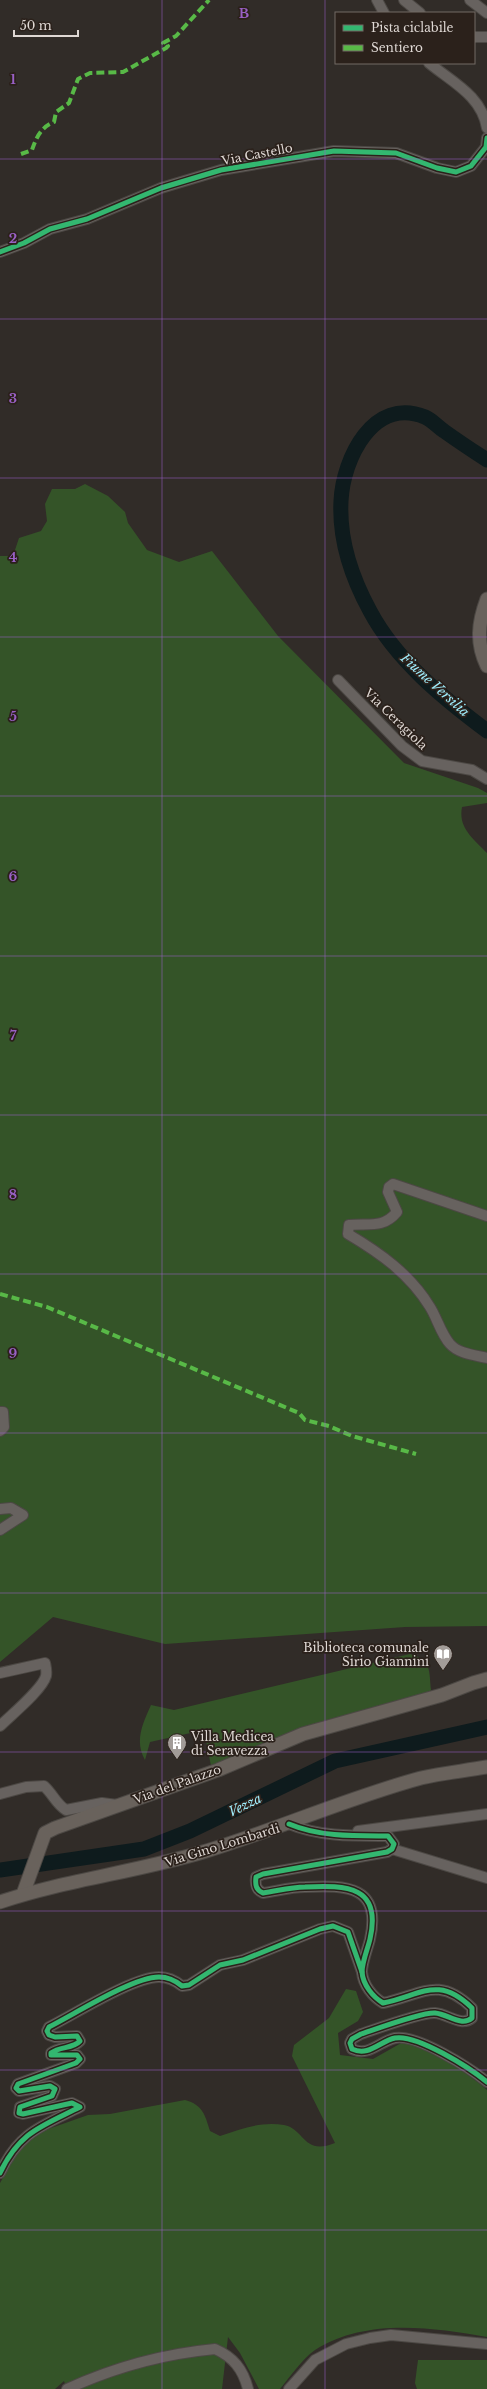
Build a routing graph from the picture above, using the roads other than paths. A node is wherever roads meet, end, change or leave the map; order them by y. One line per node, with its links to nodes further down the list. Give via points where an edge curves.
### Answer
1 (377, 0): 4 (street)
2 (404, 0): 5 (street)
3 (470, 0): 6 (street)
4 (383, 12)
5 (419, 12)
6 (487, 13)
7 (475, 36): 8 (street)
8 (487, 37)
9 (430, 64): 10 (street, via 473,97 486,119)
10 (487, 128)
11 (487, 138): 12 (street, Via Castello, via 486,147 471,166 456,172 396,153 334,151 221,170 161,188 87,220 50,229)
12 (0, 252)
13 (487, 599): 14 (main road, via 479,632 480,650)
14 (487, 666)
15 (338, 680): 16 (street, Via Ceragiola, via 402,746 422,762 472,770)
16 (487, 780)
17 (487, 1216): 18 (street, via 393,1184 388,1187 388,1192 397,1212 390,1220 377,1226 349,1225 347,1230 348,1234 392,1263 416,1288 430,1306 450,1344 460,1352)
18 (487, 1358)
19 (0, 1412): 20 (street, via 3,1412 4,1427)
20 (0, 1431)
21 (0, 1509): 22 (street, via 11,1508 23,1515)
22 (0, 1530)
23 (0, 1673): 25 (street, via 45,1663 46,1670 46,1677 37,1689)
24 (487, 1680): 28 (main road, Via del Palazzo, via 303,1734 218,1770)
25 (0, 1726)
26 (487, 1767): 30 (main road, Via Gino Lombardi, via 390,1787)
27 (0, 1794): 28 (street, via 26,1787 44,1786 58,1805 66,1810 102,1803)
28 (119, 1805): 34 (main road, Via del Palazzo, via 45,1833)
29 (487, 1814): 31 (street, via 355,1831)
30 (289, 1824): 31 (street, via 302,1830); 34 (main road, Via Gino Lombardi, via 160,1864)
31 (345, 1836): 32 (street, via 388,1836 394,1844)
32 (392, 1849): 33 (street); 36 (street, via 387,1852 270,1872 256,1877 258,1891 263,1893 304,1887 330,1888 354,1890 368,1900 374,1915)
33 (487, 1878)
34 (23, 1894): 35 (main road, Via Gino Lombardi)
35 (0, 1902)
36 (362, 1972): 37 (street, via 372,1997 383,2003 432,1989 446,1990 459,1995 472,2008 472,2018 461,2022 447,2015 433,2013 361,2034 352,2039 352,2049 358,2052 366,2051 396,2038 411,2039 454,2060); 38 (street, via 348,1932 333,1926 243,1960 220,1965 189,1985 182,1986 174,1980 159,1977 137,1982 49,2027 49,2035 77,2036 80,2041 77,2045 57,2049 51,2053 52,2055 78,2055 80,2059 76,2063 18,2084 16,2088 19,2091 50,2086 55,2089 52,2096 20,2107 19,2113 72,2103 80,2107 32,2131 15,2147)
37 (487, 2082)
38 (0, 2173)
39 (487, 2344): 42 (street, via 391,2335 370,2338 346,2344 315,2360)
40 (67, 2389): 41 (street, via 104,2372 131,2364 215,2349 227,2354 239,2366)
41 (248, 2389)
42 (289, 2389)

